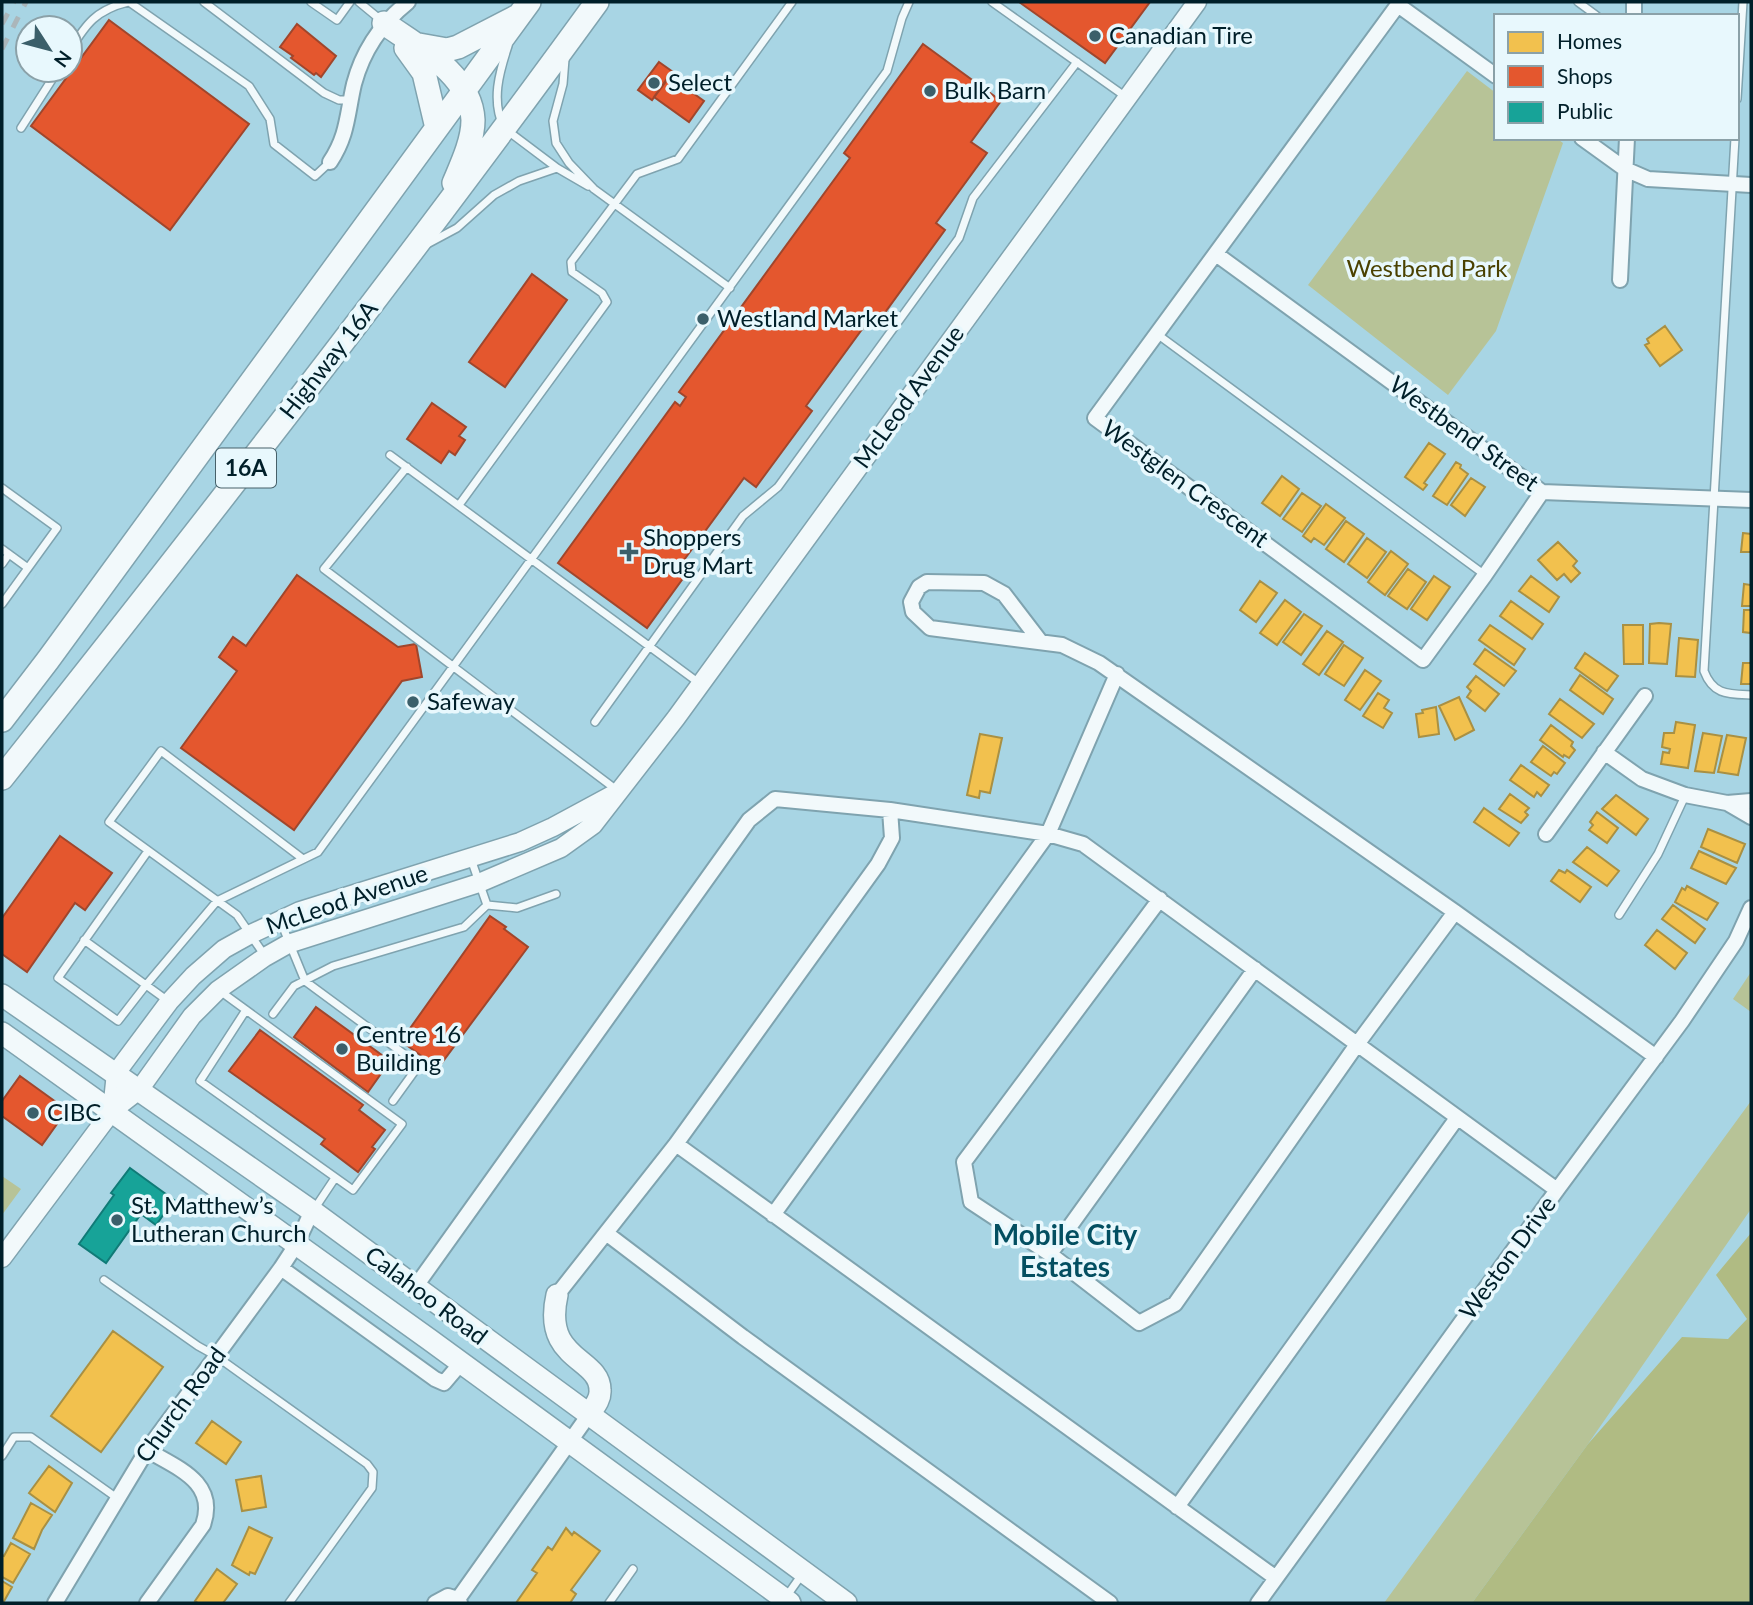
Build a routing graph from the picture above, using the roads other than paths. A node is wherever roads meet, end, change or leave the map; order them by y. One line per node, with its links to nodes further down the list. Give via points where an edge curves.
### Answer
1 (129, 2): 18 (lane, via 111,6); 34 (lane, via 249,86 270,119 274,144 315,176)
2 (204, 2): 27 (lane, via 324,93)
3 (311, 2): 4 (lane, via 337,20)
4 (350, 2)
5 (359, 2): 17 (lane)
6 (408, 2): 17 (street)
7 (597, 2): 20 (main road, Highway 16A / 16A)
8 (792, 2): 40 (lane, via 678,159 637,174)
9 (909, 2): 45 (lane, via 887,71)
10 (992, 2): 21 (lane)
11 (1197, 2): 26 (street, McLeod Avenue)
12 (1578, 2): 16 (lane)
13 (1743, 2): 22 (lane)
14 (1399, 3): 23 (street); 43 (street, Westglen Crescent)
15 (524, 9): 19 (main road, via 458,47 447,50); 25 (main road, Highway 16A / 16A); 30 (lane, via 496,94)
16 (1594, 14)
17 (384, 23): 19 (main road); 27 (street, via 368,50); 29 (main road, via 425,73)
18 (84, 27)
19 (410, 42): 25 (main road)
20 (566, 44): 30 (main road, Highway 16A / 16A); 39 (lane, via 563,84 553,121 556,143)
21 (1077, 62): 26 (lane); 61 (lane, via 973,198 959,238 778,487 743,516)
22 (1739, 67)
23 (1494, 74)
24 (49, 84): 28 (lane)
25 (465, 90): 29 (main road, Highway 16A / 16A); 41 (main road, via 473,121 470,138)
26 (1127, 98): 64 (street, McLeod Avenue)
27 (352, 100): 34 (street, via 341,145)
28 (22, 128)
29 (437, 128): 67 (main road, Highway 16A / 16A)
30 (504, 128): 35 (lane); 41 (main road, Highway 16A / 16A)
31 (1585, 140): 36 (street)
32 (1627, 140): 36 (street)
33 (1735, 140): 37 (lane)
34 (330, 162)
35 (557, 168): 39 (lane); 42 (lane, via 494,194 457,229)
36 (1625, 169): 37 (street, via 1648,179); 44 (street)
37 (1732, 184): 38 (street); 51 (lane)
38 (1751, 185)
39 (594, 189): 40 (lane)
40 (614, 204): 45 (lane); 53 (lane, via 570,267 601,293 607,302 603,310)
41 (444, 208): 42 (main road, Highway 16A / 16A)
42 (412, 251): 70 (main road, Highway 16A / 16A)
43 (1216, 254): 46 (street, Westglen Crescent); 50 (street, Westbend Street)
44 (1620, 280)
45 (730, 288): 55 (lane)
46 (1157, 334): 58 (lane); 58 (street, Westglen Crescent, via 1095,418 1423,660)
47 (390, 455): 48 (lane)
48 (407, 467): 53 (lane); 62 (lane, via 324,569)
49 (2, 488): 57 (lane, via 57,528)
50 (1542, 492): 51 (street, Westbend Street); 58 (street, Westglen Crescent)
51 (1716, 499): 52 (street, Westbend Street); 65 (lane, via 1704,671 1708,683 1718,691)
52 (1751, 500)
53 (459, 505): 55 (lane)
54 (5, 552): 56 (lane); 57 (lane)
55 (532, 558): 61 (lane); 62 (lane)
56 (2, 564)
57 (28, 568): 59 (lane)
58 (1485, 575)
59 (2, 604)
60 (1040, 641): 60 (street, via 1004,594 984,583 927,582 911,602 919,620 930,628); 63 (street, via 1062,645)
61 (649, 646): 64 (lane); 68 (lane)
62 (453, 667): 71 (lane); 81 (lane, via 318,852)
63 (1117, 674): 77 (street); 88 (street)
64 (701, 684): 71 (street, McLeod Avenue)
65 (1751, 695)
66 (1646, 696): 69 (street)
67 (2, 720)
68 (595, 722)
69 (1604, 752): 72 (street, via 1642,779); 78 (street)
70 (2, 778)
71 (619, 792): 80 (street, McLeod Avenue, via 520,842); 82 (street, McLeod Avenue, via 593,825 561,848)
72 (1685, 795): 74 (street); 89 (lane, via 1658,854)
73 (1751, 801): 74 (street)
74 (1727, 803): 76 (street)
75 (890, 810): 77 (street); 111 (street, via 892,838 878,864); 122 (street, via 775,799 748,820)
76 (1751, 817)
77 (1048, 834): 84 (street, via 1083,844); 115 (street)
78 (1546, 834)
79 (148, 851): 81 (lane, via 109,822 161,751); 85 (lane); 92 (lane)
80 (471, 858): 82 (lane); 90 (street, McLeod Avenue)
81 (303, 859): 85 (lane)
82 (479, 883): 86 (lane); 93 (street, McLeod Avenue)
83 (556, 894): 86 (lane, via 517,908)
84 (1160, 900): 95 (street); 118 (street, via 964,1161 971,1202)
85 (217, 901): 91 (lane, via 237,915); 97 (lane)
86 (487, 905): 96 (lane, via 464,927 333,966)
87 (1751, 908): 105 (street, Weston Drive, via 1736,942)
88 (1455, 912): 104 (street); 105 (street)
89 (1619, 915)
90 (280, 919): 91 (street, McLeod Avenue); 93 (lane)
91 (251, 934): 94 (lane); 100 (street, McLeod Avenue, via 224,949)
92 (85, 940): 97 (lane); 97 (lane, via 58,978 118,1021)
93 (288, 944): 94 (street, McLeod Avenue); 96 (lane)
94 (265, 957): 98 (street, McLeod Avenue)
95 (1255, 969): 104 (street); 118 (street)
96 (305, 981): 102 (lane, via 294,986); 108 (lane, via 419,1065)
97 (146, 985): 100 (lane)
98 (219, 989): 101 (lane); 107 (street, McLeod Avenue, via 192,1016)
99 (2, 995): 106 (main road, Calahoo Road)
100 (169, 1002): 106 (street, McLeod Avenue)
101 (246, 1010): 112 (lane, via 200,1081); 112 (lane, via 402,1124 353,1190)
102 (273, 1014)
103 (2, 1033): 109 (main road, Calahoo Road)
104 (1358, 1043): 110 (street); 118 (street, via 1175,1304 1139,1324)
105 (1656, 1057): 113 (street, Weston Drive)
106 (116, 1073): 107 (main road, Calahoo Road); 109 (street)
107 (139, 1090): 109 (street, McLeod Avenue); 114 (main road, Calahoo Road)
108 (393, 1101)
109 (112, 1111): 117 (main road, Calahoo Road); 119 (street, McLeod Avenue)
110 (1457, 1118): 113 (street); 131 (street)
111 (676, 1144): 115 (street); 116 (street)
112 (335, 1178): 114 (lane)
113 (1557, 1190): 134 (street, Weston Drive)
114 (312, 1211): 117 (street, Church Road); 122 (main road, Calahoo Road)
115 (773, 1215): 131 (street)
116 (606, 1233): 123 (street); 143 (street)
117 (296, 1245): 120 (street, Church Road); 125 (main road, Calahoo Road)
118 (1050, 1254)
119 (2, 1258)
120 (281, 1268): 124 (street, Church Road); 125 (street, Calahoo Road, via 435,1379 444,1383)
121 (104, 1280): 124 (lane)
122 (416, 1286): 126 (main road, Calahoo Road)
123 (556, 1295): 126 (main road, via 555,1331 601,1387)
124 (216, 1356): 128 (street, Church Road); 139 (lane, via 373,1472 372,1488)
125 (461, 1363): 127 (main road, Calahoo Road)
126 (589, 1416): 127 (street); 133 (main road, Calahoo Road)
127 (570, 1443): 135 (street); 136 (main road, Calahoo Road)
128 (147, 1450): 130 (street, Church Road); 138 (street, via 197,1482 207,1501 203,1525)
129 (2, 1456): 130 (lane, via 14,1437 31,1437)
130 (117, 1498): 137 (street, Church Road)
131 (1177, 1507): 134 (street)
132 (633, 1569): 141 (lane)
133 (804, 1572): 136 (lane); 142 (main road, Calahoo Road)
134 (1276, 1578): 144 (street, Weston Drive)
135 (459, 1601): 140 (street, via 448,1596)
136 (787, 1601)
137 (55, 1603)
138 (147, 1603)
139 (289, 1603)
140 (435, 1603)
141 (609, 1603)
142 (846, 1603)
143 (1110, 1603)
144 (1258, 1603)

